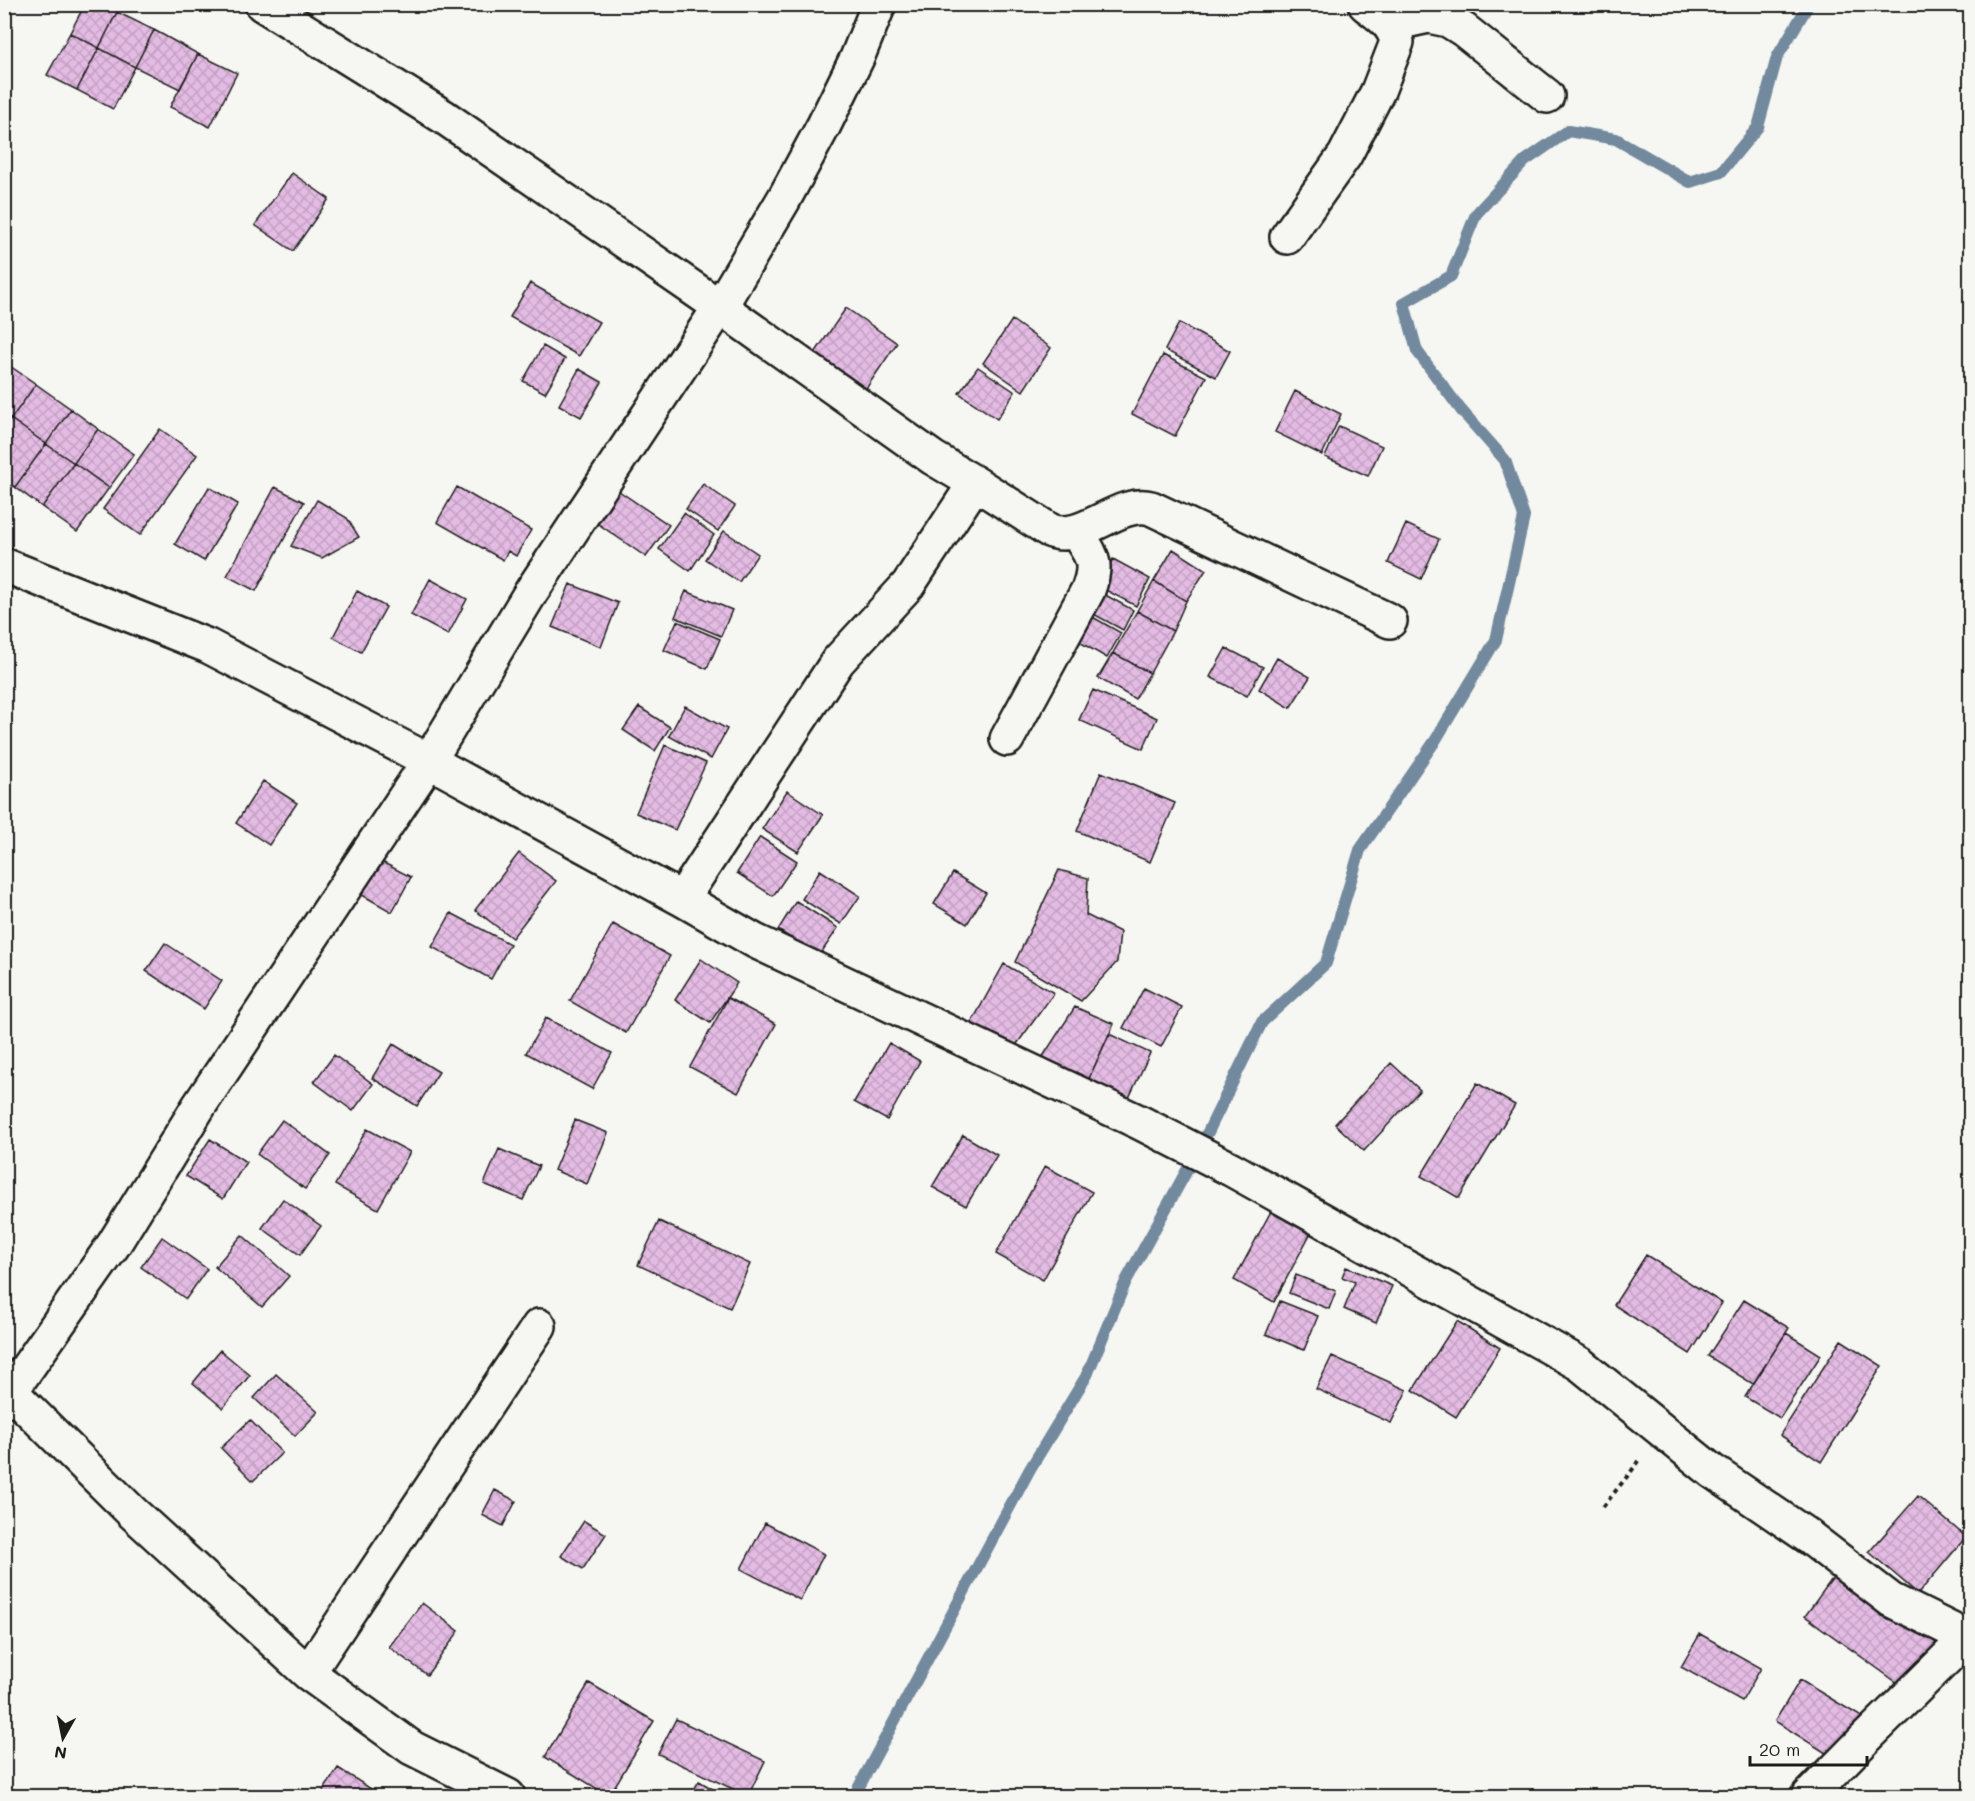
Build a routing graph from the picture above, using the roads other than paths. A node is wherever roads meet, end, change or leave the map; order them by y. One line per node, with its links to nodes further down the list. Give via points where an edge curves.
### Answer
1 (262, 4): 7 (street, via 444,117)
2 (879, 4): 7 (street, via 824,125)
3 (1365, 4): 4 (street)
4 (1392, 26): 5 (street, via 1429,16 1448,20); 6 (street, via 1397,42 1378,91 1345,155)
5 (1547, 96)
6 (1287, 237)
7 (720, 308): 8 (street, via 933,458); 13 (street, via 531,592)
8 (975, 483): 9 (street, via 1049,530); 14 (street, via 908,585 838,661)
9 (1076, 531): 11 (street, via 1127,509 1145,507); 12 (street, via 1093,562 1088,590)
10 (4, 565): 13 (street, via 208,646)
11 (1390, 621)
12 (1006, 739)
13 (429, 761): 14 (street); 16 (street, via 200,1106 114,1244)
14 (682, 899): 17 (street, via 755,941 1231,1169 1580,1364 1712,1471 1892,1600)
15 (539, 1326): 18 (street)
16 (7, 1394): 18 (street)
17 (1969, 1636): 20 (street)
18 (308, 1673): 19 (street, via 412,1748)
19 (508, 1797)
20 (1809, 1797)

